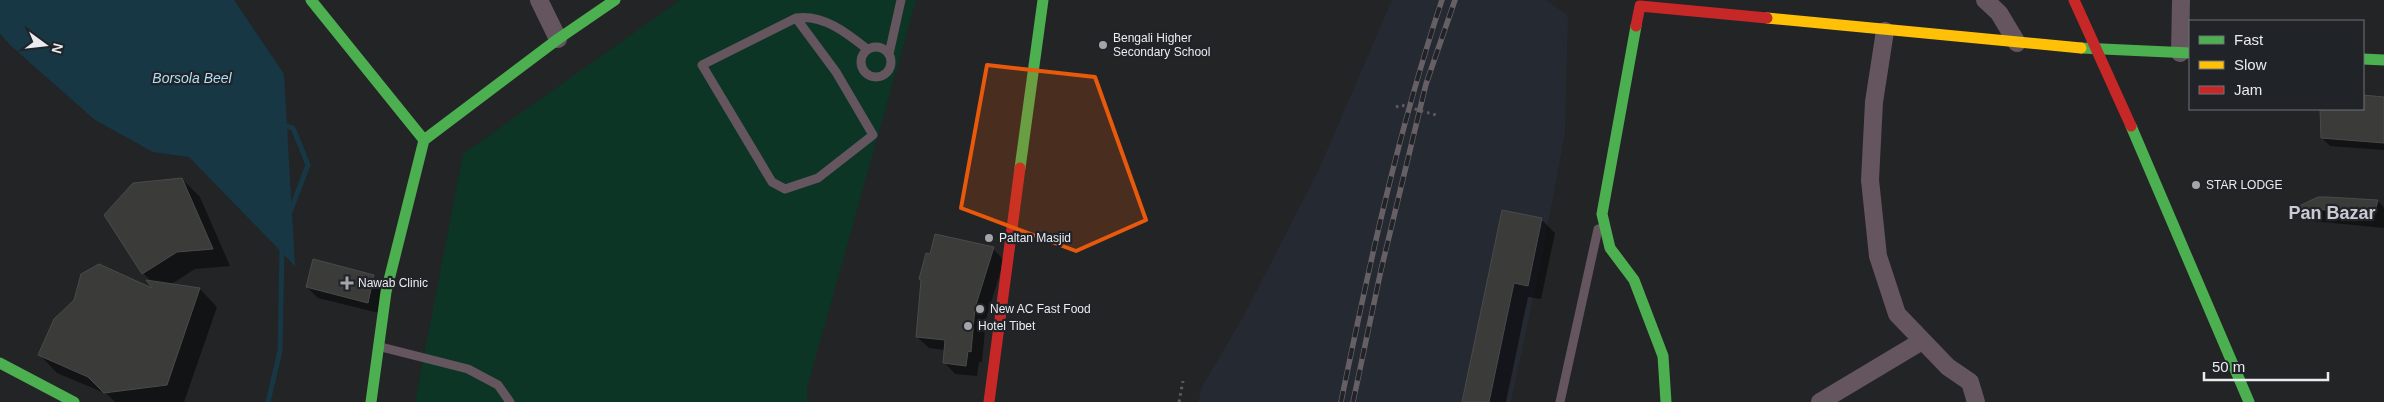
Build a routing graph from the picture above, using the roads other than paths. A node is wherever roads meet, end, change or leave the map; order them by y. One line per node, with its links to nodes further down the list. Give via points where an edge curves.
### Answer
1 (311, 0): 20 (main road)
2 (539, 0): 12 (street)
3 (615, 0): 12 (main road)
4 (901, 0): 17 (lane)
5 (1043, 0): 28 (main road)
6 (1985, 0): 13 (street, via 1999,13)
7 (2074, 0): 15 (main road)
8 (2181, 0): 16 (street)
9 (1637, 3): 11 (main road); 21 (main road)
10 (796, 18): 10 (lane, via 702,65 772,182 785,189 818,178 873,135 836,72); 14 (lane, via 809,16 844,30)
11 (1885, 31): 13 (main road); 22 (street, via 1874,102 1870,180 1878,256 1897,314)
12 (558, 39): 20 (main road)
13 (2017, 43): 15 (main road)
14 (867, 49): 17 (lane, via 879,47); 17 (lane, via 860,65 872,77 888,71 891,65)
15 (2098, 50): 16 (main road); 33 (main road)
16 (2185, 53)
17 (888, 54)
18 (2364, 59): 19 (main road)
19 (2384, 60)
20 (424, 140): 23 (main road, via 386,292)
21 (1602, 214): 29 (lane); 30 (main road, via 1610,248 1634,280 1663,356)
22 (1922, 341): 31 (street); 32 (street, via 1970,382)
23 (378, 346): 26 (main road); 27 (lane, via 468,369 498,386)
24 (0, 363): 25 (main road)
25 (74, 402)
26 (371, 402)
27 (510, 402)
28 (989, 402)
29 (1560, 402)
30 (1666, 402)
31 (1820, 402)
32 (1976, 402)
33 (2249, 402)

